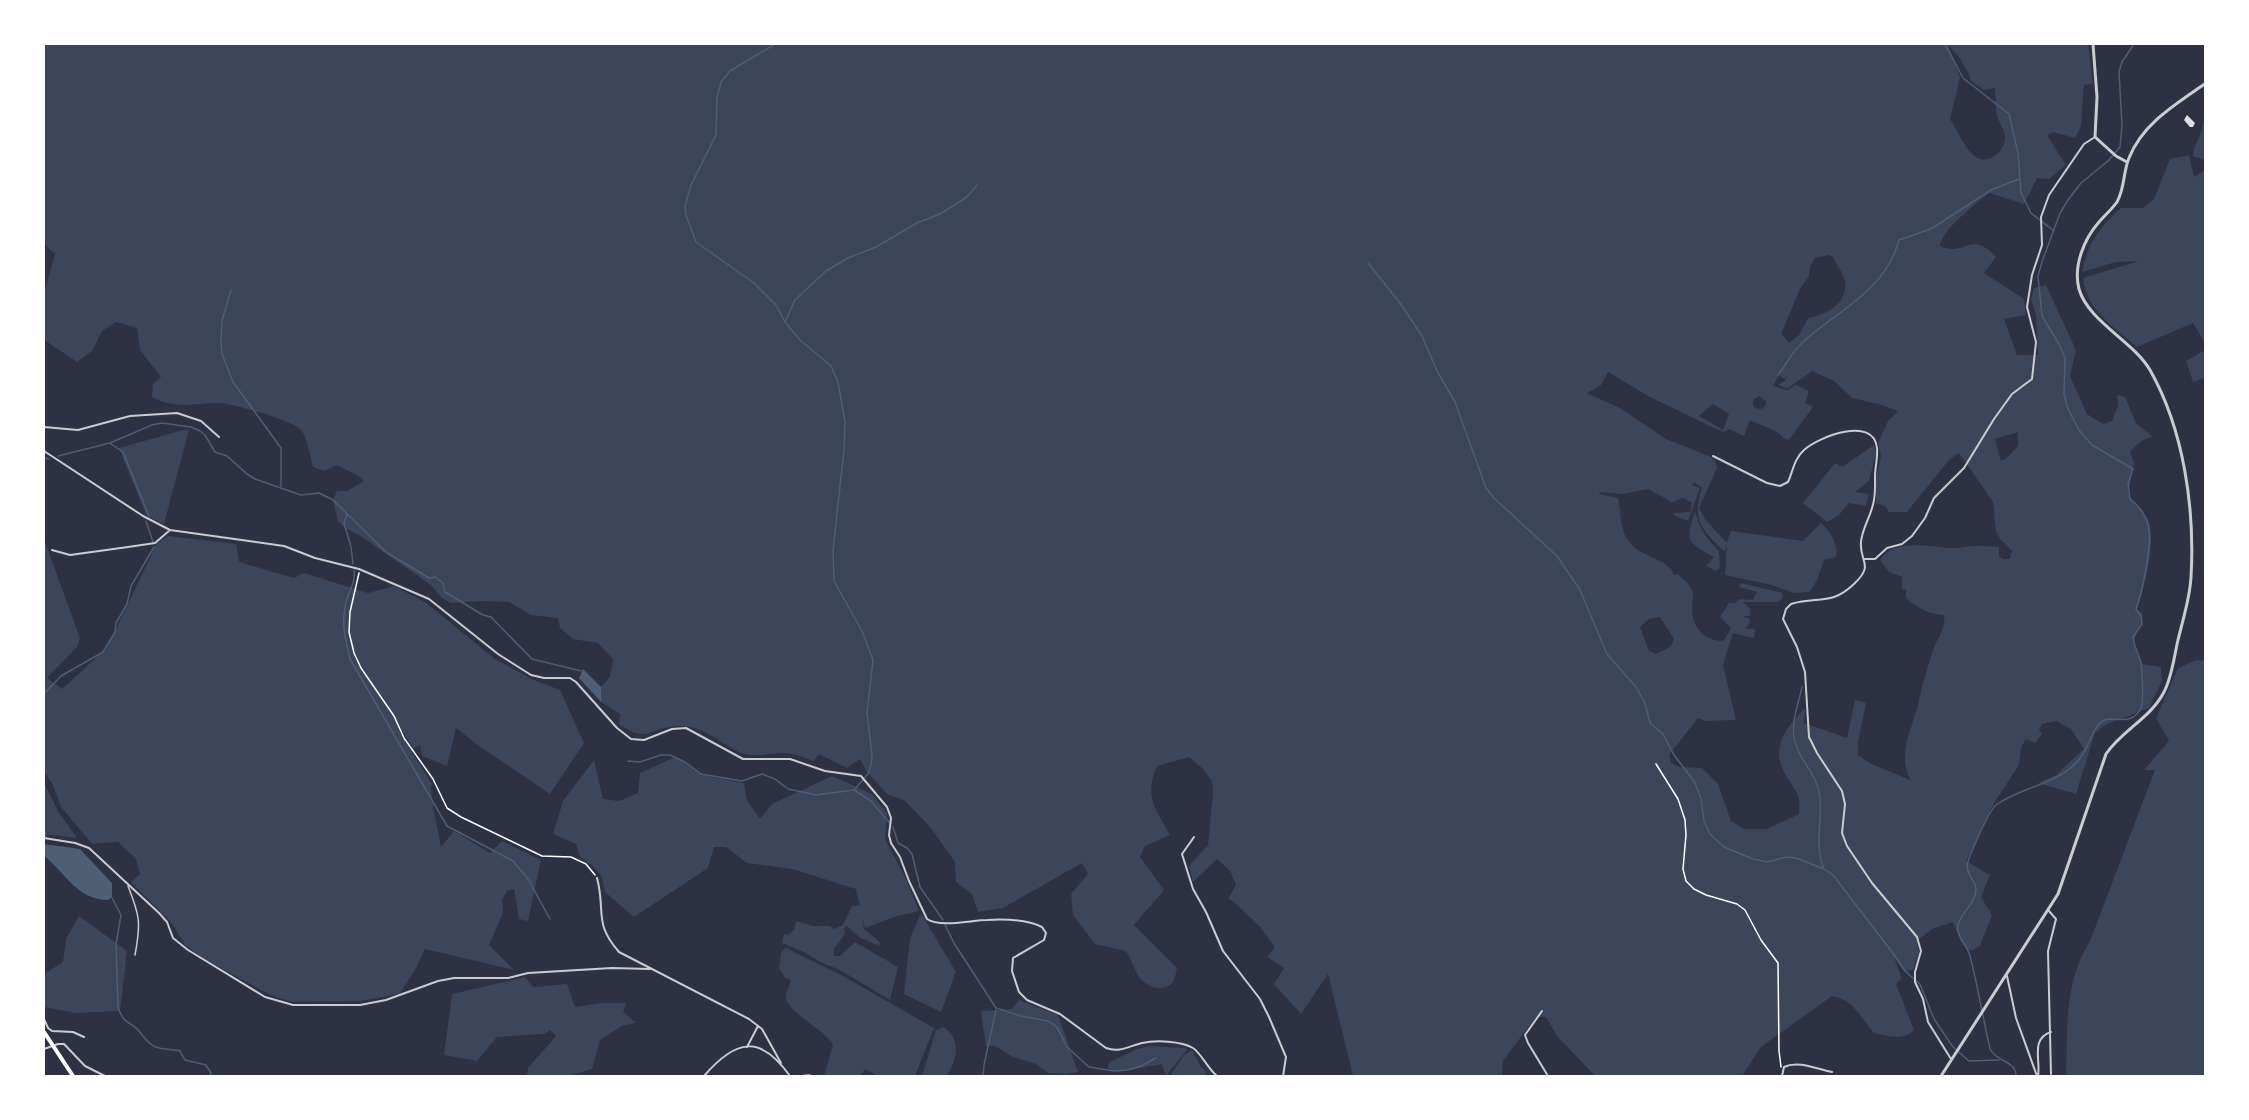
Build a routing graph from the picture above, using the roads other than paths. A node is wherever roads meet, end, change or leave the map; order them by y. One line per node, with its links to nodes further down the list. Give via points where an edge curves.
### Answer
1 (2093, 44): 3 (street)
2 (2205, 83): 4 (street, via 2159,117 2138,141)
3 (2095, 137): 4 (street); 12 (street, via 2084,144 2049,195 2041,217 2042,245 2027,307 2036,342 2032,379 2012,394 1964,468 1934,498 1912,536 1887,548)
4 (2127, 162): 18 (street, via 2119,198 2086,242 2078,264 2078,283 2084,301 2146,364 2166,403 2179,443 2189,508 2191,577 2165,690 2155,707 2116,739 2106,754 2065,880)
5 (44, 427): 6 (street, via 78,429 130,416 177,413 201,421)
6 (219, 437)
7 (44, 451): 9 (street)
8 (1713, 456): 11 (street, via 1780,486 1788,482 1797,458 1808,447 1849,430 1869,434 1876,443 1877,457 1873,506 1860,545)
9 (170, 530): 10 (street, via 155,543 70,555); 40 (street, via 284,546 359,569 429,599 531,675 570,678 576,682 632,739 644,740 686,728 743,759 790,759 865,779 887,807 891,843 927,919 940,923 1013,920 1042,927 1046,933 1044,940 1016,955 1011,962 1019,992 1027,1000 1060,1014 1113,1050 1153,1042 1185,1045 1198,1053)
10 (52, 550)
11 (1865, 559): 12 (street); 13 (street)
12 (1875, 559): 13 (street)
13 (1865, 569): 30 (street, via 1838,597 1791,604 1783,614 1805,672 1812,744 1844,796 1842,833 1872,883 1921,945 1915,982 1926,1017)
14 (1194, 837): 41 (street, via 1182,854 1187,877 1223,951 1269,1017 1286,1057)
15 (44, 838): 17 (street, via 89,848)
16 (597, 878): 20 (street, via 602,926 609,941 619,952)
17 (126, 881): 19 (lane, via 139,914); 20 (street, via 159,913 173,938 188,950 265,997 293,1005 366,1004 454,978)
18 (2048, 910): 21 (street); 26 (street, via 2056,920 2048,951)
19 (135, 955)
20 (650, 969): 24 (street)
21 (2007, 976): 30 (street); 45 (street, via 2016,1018)
22 (1542, 1011): 42 (street, via 1525,1035)
23 (44, 1019): 27 (street, via 50,1030)
24 (758, 1026): 28 (street); 31 (street)
25 (44, 1032): 34 (main road)
26 (2050, 1032): 33 (street); 45 (street, via 2038,1042)
27 (84, 1037)
28 (747, 1047): 31 (street, via 765,1051); 36 (street, via 727,1053)
29 (44, 1049): 35 (street, via 64,1044 85,1066)
30 (1952, 1058): 44 (street)
31 (781, 1063): 37 (street)
32 (1832, 1072): 43 (street, via 1796,1064 1786,1065)
33 (2051, 1074)
34 (73, 1077)
35 (105, 1077)
36 (704, 1077)
37 (790, 1077)
38 (799, 1077): 39 (lane)
39 (812, 1077)
40 (1217, 1077)
41 (1283, 1077)
42 (1548, 1077)
43 (1782, 1077)
44 (1941, 1077)
45 (2038, 1077)

